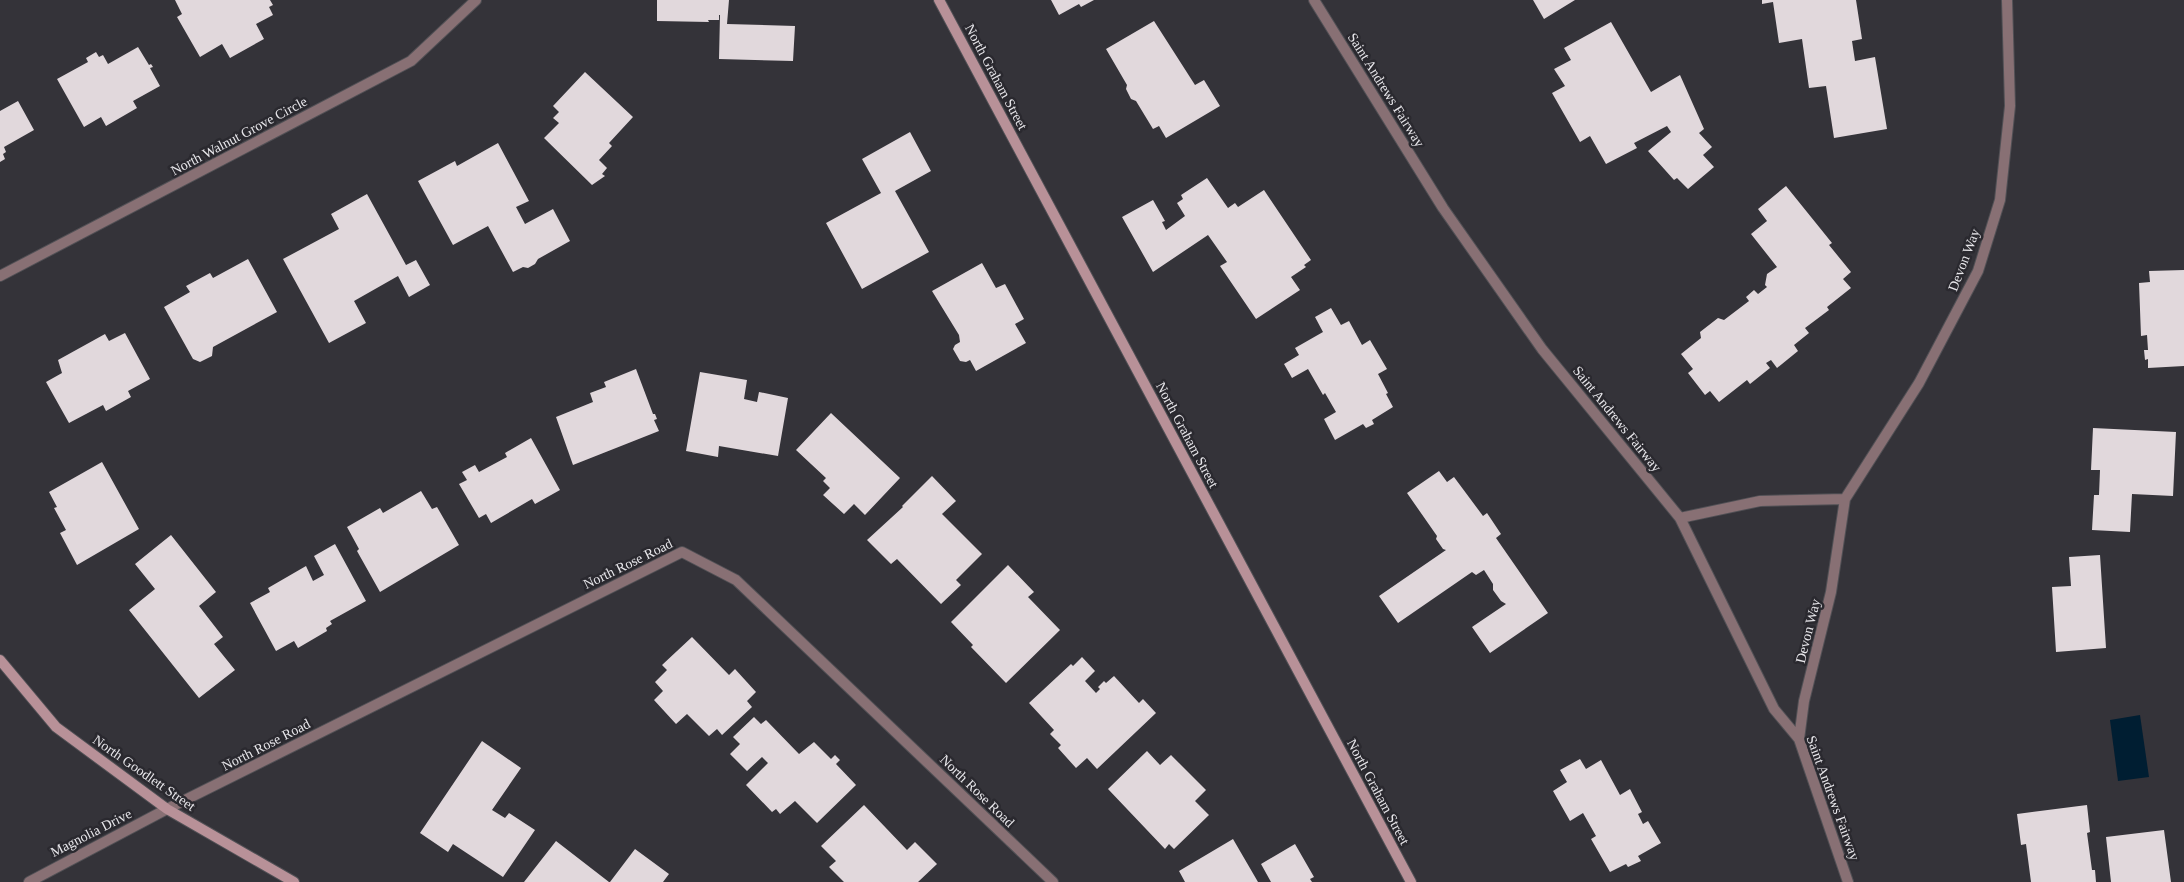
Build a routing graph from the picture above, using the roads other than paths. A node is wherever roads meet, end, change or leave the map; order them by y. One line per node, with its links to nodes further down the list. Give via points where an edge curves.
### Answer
1 (476, 0): 5 (street, North Walnut Grove Circle, via 411,61)
2 (939, 0): 14 (street, North Graham Street)
3 (1314, 0): 7 (street, Saint Andrews Fairway, via 1448,216 1542,349)
4 (2007, 0): 6 (street, Devon Way, via 2010,106 2000,200 1978,271 1920,383)
5 (0, 276)
6 (1845, 500): 7 (street, via 1760,501); 9 (street, Devon Way, via 1831,592 1804,701)
7 (1680, 518): 9 (street, Saint Andrews Fairway, via 1774,709)
8 (0, 660): 10 (street, North Goodlett Street, via 56,727)
9 (1799, 739): 15 (street, Saint Andrews Fairway)
10 (167, 809): 11 (street, Magnolia Drive); 12 (street, North Goodlett Street); 13 (street, North Rose Road, via 682,552 736,580)
11 (29, 882)
12 (294, 882)
13 (1053, 882)
14 (1411, 882)
15 (1848, 882)

